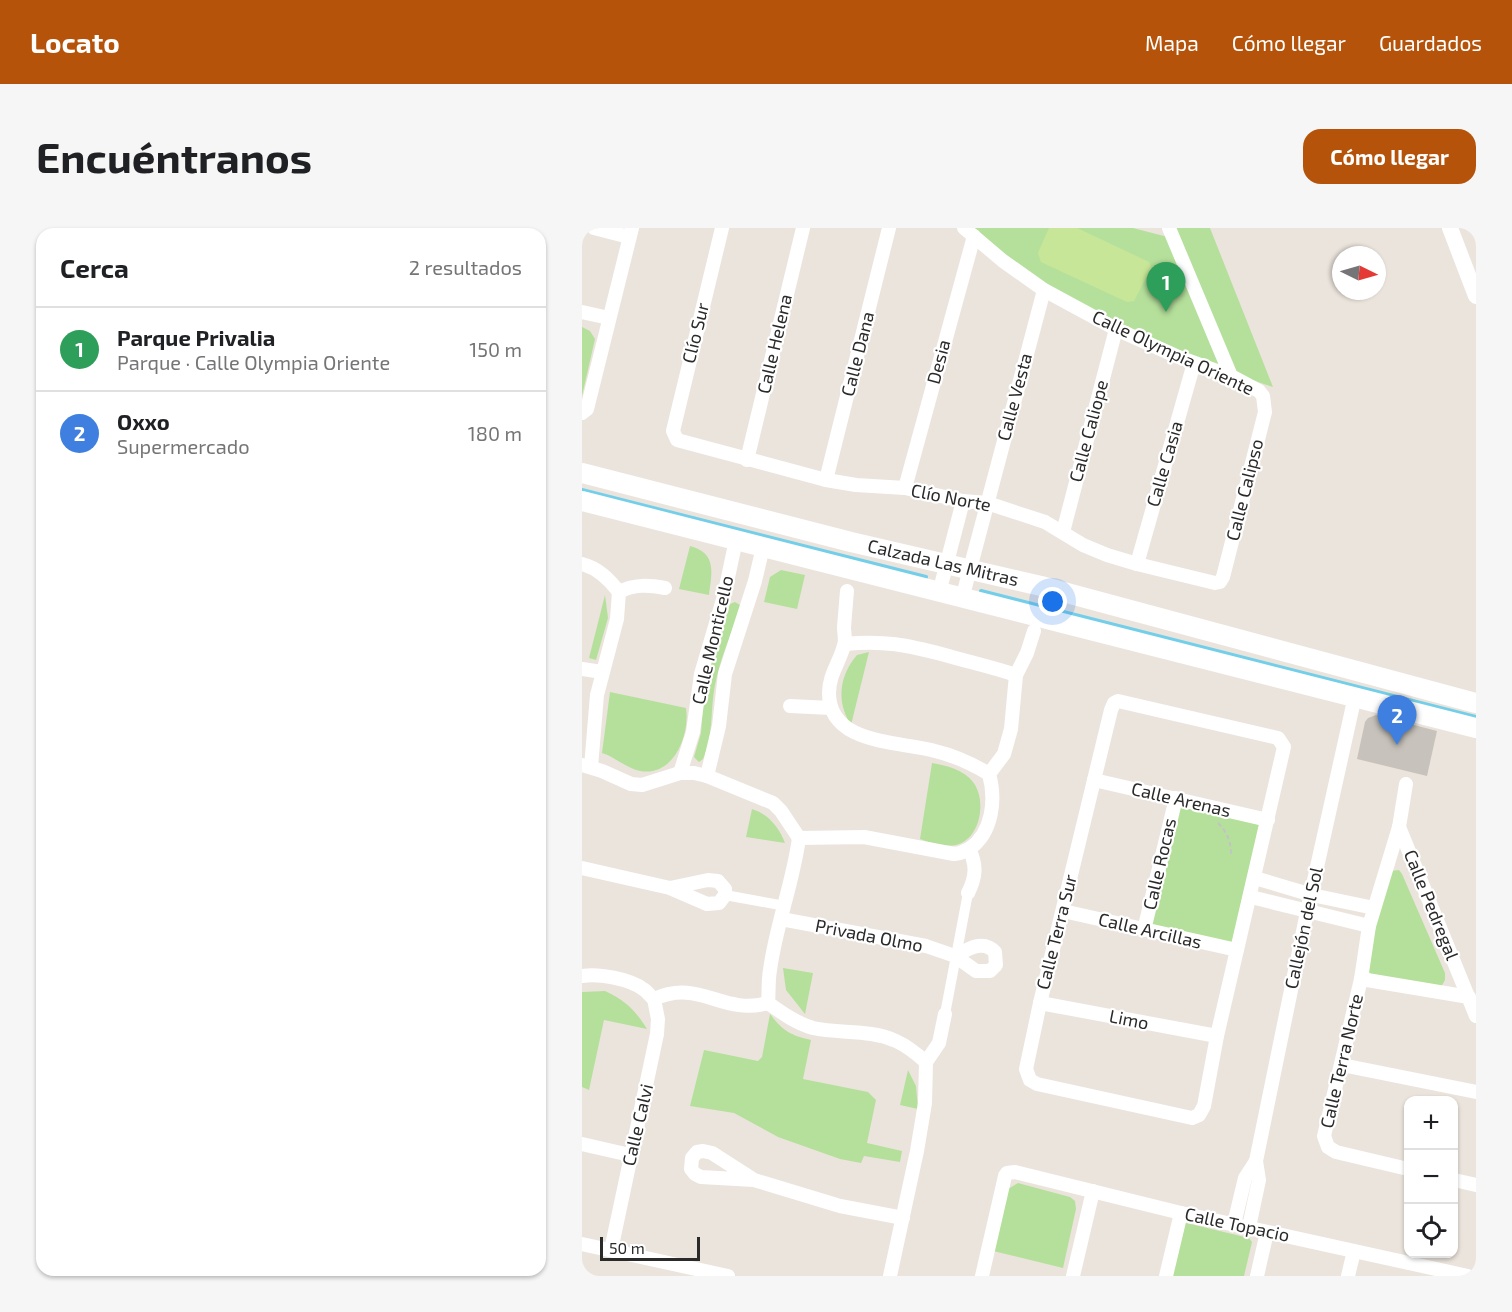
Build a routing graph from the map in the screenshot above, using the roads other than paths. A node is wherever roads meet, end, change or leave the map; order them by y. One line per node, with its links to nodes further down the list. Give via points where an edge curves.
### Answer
1 (594, 228): 8 (street)
2 (722, 228): 18 (street, Clío Sur, via 673,431)
3 (802, 228): 19 (street, Calle Helena)
4 (889, 228): 21 (street, Calle Dana)
5 (1169, 228): 15 (street)
6 (1450, 228): 10 (street)
7 (969, 232): 9 (street, Calle Olympia Oriente); 22 (street, Desia)
8 (631, 233): 12 (street)
9 (1044, 290): 13 (street, Calle Olympia Oriente); 25 (street, Calle Vesta)
10 (1476, 296)
11 (582, 312): 12 (street)
12 (609, 318): 17 (street, via 587,409)
13 (1116, 329): 14 (street, Calle Olympia Oriente); 26 (street, Calle Caliope)
14 (1194, 363): 15 (street, Calle Olympia Oriente); 31 (street, Calle Casia)
15 (1231, 376): 16 (street, Calle Olympia Oriente)
16 (1263, 396): 33 (street, Calle Calipso, via 1265,412)
17 (582, 413)
18 (675, 438): 19 (street, Clío Norte, via 680,443)
19 (747, 460): 21 (street, Clío Norte)
20 (582, 473): 29 (main road, Calzada Las Mitras)
21 (826, 480): 22 (street, Clío Norte)
22 (905, 488): 24 (street, Clío Norte)
23 (582, 501): 27 (main road, Calzada Las Mitras)
24 (963, 501): 25 (street, Clío Norte); 29 (street)
25 (987, 503): 26 (street, Clío Norte); 32 (street, Calle Vesta)
26 (1063, 532): 31 (street, Clío Norte, via 1083,545)
27 (736, 540): 28 (main road, Calzada Las Mitras); 50 (street, Calle Monticello, via 701,674 693,732)
28 (763, 547): 37 (main road, Calzada Las Mitras); 50 (street, Calle Monticello, via 725,674 719,726)
29 (947, 563): 32 (main road, Calzada Las Mitras); 37 (street)
30 (582, 564): 36 (street, via 600,572)
31 (1137, 564): 33 (street, Clío Norte)
32 (969, 569): 38 (street, Calle Vesta); 45 (main road, Calzada Las Mitras)
33 (1220, 582)
34 (665, 588): 36 (street, via 630,587)
35 (847, 591): 40 (street)
36 (619, 592): 42 (street, via 617,619)
37 (939, 593): 38 (main road, Calzada Las Mitras)
38 (962, 598): 44 (main road, Calzada Las Mitras)
39 (1034, 632): 43 (street)
40 (845, 645): 43 (street, via 908,645); 47 (street, via 830,680)
41 (582, 669): 42 (street)
42 (602, 672): 49 (street)
43 (1016, 675): 51 (street, via 1011,729 1004,754)
44 (1355, 696): 48 (main road, Calzada Las Mitras); 64 (street, Callejón del Sol)
45 (1476, 703)
46 (790, 706): 47 (street)
47 (831, 708): 51 (street, via 838,722 852,732 965,760)
48 (1476, 728)
49 (586, 766): 50 (street, via 642,785)
50 (693, 774): 57 (street, via 773,803)
51 (989, 774): 58 (street, via 991,815)
52 (1094, 780): 54 (street, Calle Arenas); 55 (street, Calle Terra Sur, via 1114,702 1166,711 1281,740 1284,752); 67 (street, Calle Terra Sur)
53 (1406, 784): 56 (street, Calle Terra Norte)
54 (1176, 798): 55 (street, Calle Arenas); 71 (street, Calle Rocas)
55 (1268, 820): 60 (street, Calle Terra Sur)
56 (1399, 827): 66 (street, Calle Terra Norte); 76 (street, Calle Pedregal)
57 (799, 838): 58 (street, via 864,837 954,854); 69 (street)
58 (969, 849): 62 (street, via 975,874)
59 (582, 868): 61 (street)
60 (1255, 878): 64 (street); 65 (street, Calle Terra Sur)
61 (670, 888): 63 (street, via 712,905 723,901); 63 (street, via 715,880 722,883)
62 (968, 893): 73 (street)
63 (725, 895): 69 (street)
64 (1312, 895): 66 (street); 68 (street, Callejón del Sol)
65 (1251, 897): 68 (street); 72 (street, Calle Terra Sur)
66 (1374, 908): 70 (street, Calle Terra Norte)
67 (1063, 911): 71 (street, Calle Arcillas); 79 (street, Calle Terra Sur)
68 (1307, 912): 70 (street); 88 (street, Callejón del Sol)
69 (783, 913): 73 (street, Privada Olmo); 78 (street, via 769,972)
70 (1369, 926): 75 (street, Calle Terra Norte)
71 (1144, 930): 72 (street, Calle Arcillas)
72 (1237, 950): 82 (street, Calle Terra Sur)
73 (955, 956): 80 (street)
74 (582, 976): 77 (street, via 631,982)
75 (1361, 979): 76 (street); 84 (street, Calle Terra Norte)
76 (1469, 997): 81 (street, Calle Pedregal)
77 (654, 999): 78 (street, via 691,992 742,1007); 87 (street, Calle Calvi, via 657,1034)
78 (768, 1002): 83 (street, via 785,1016 812,1028 897,1041)
79 (1040, 1003): 82 (street, Limo); 82 (street, Calle Terra Sur, via 1026,1069 1033,1082 1187,1118 1202,1112)
80 (945, 1014): 83 (street, via 939,1043)
81 (1476, 1016)
82 (1217, 1036)
83 (926, 1062): 95 (street, via 923,1114)
84 (1341, 1065): 85 (street); 89 (street, Calle Terra Norte, via 1325,1142 1336,1152)
85 (1476, 1092)
86 (582, 1144): 87 (street)
87 (630, 1155): 100 (street, Calle Calvi)
88 (1256, 1161): 96 (street, Callejón del Sol, via 1245,1178); 97 (street, Callejón del Sol, via 1259,1180)
89 (1404, 1168)
90 (754, 1180): 95 (street, via 840,1206)
91 (1458, 1181): 92 (street)
92 (1476, 1185)
93 (1093, 1191): 94 (street, Calle Topacio); 105 (street, Calle Topacio, via 1022,1172 1007,1173); 106 (street)
94 (1180, 1213): 96 (street, Calle Topacio); 107 (street)
95 (903, 1218): 104 (street)
96 (1234, 1224): 97 (street, Calle Topacio)
97 (1249, 1227): 98 (street, Calle Topacio)
98 (1267, 1232): 101 (street, Calle Topacio); 108 (street)
99 (582, 1244): 100 (street)
100 (611, 1250): 103 (street)
101 (1354, 1251): 102 (street, Calle Topacio); 109 (street)
102 (1439, 1273): 110 (street, Calle Topacio)
103 (728, 1276)
104 (890, 1276)
105 (982, 1276)
106 (1073, 1276)
107 (1166, 1276)
108 (1257, 1276)
109 (1348, 1276)
110 (1468, 1276)

